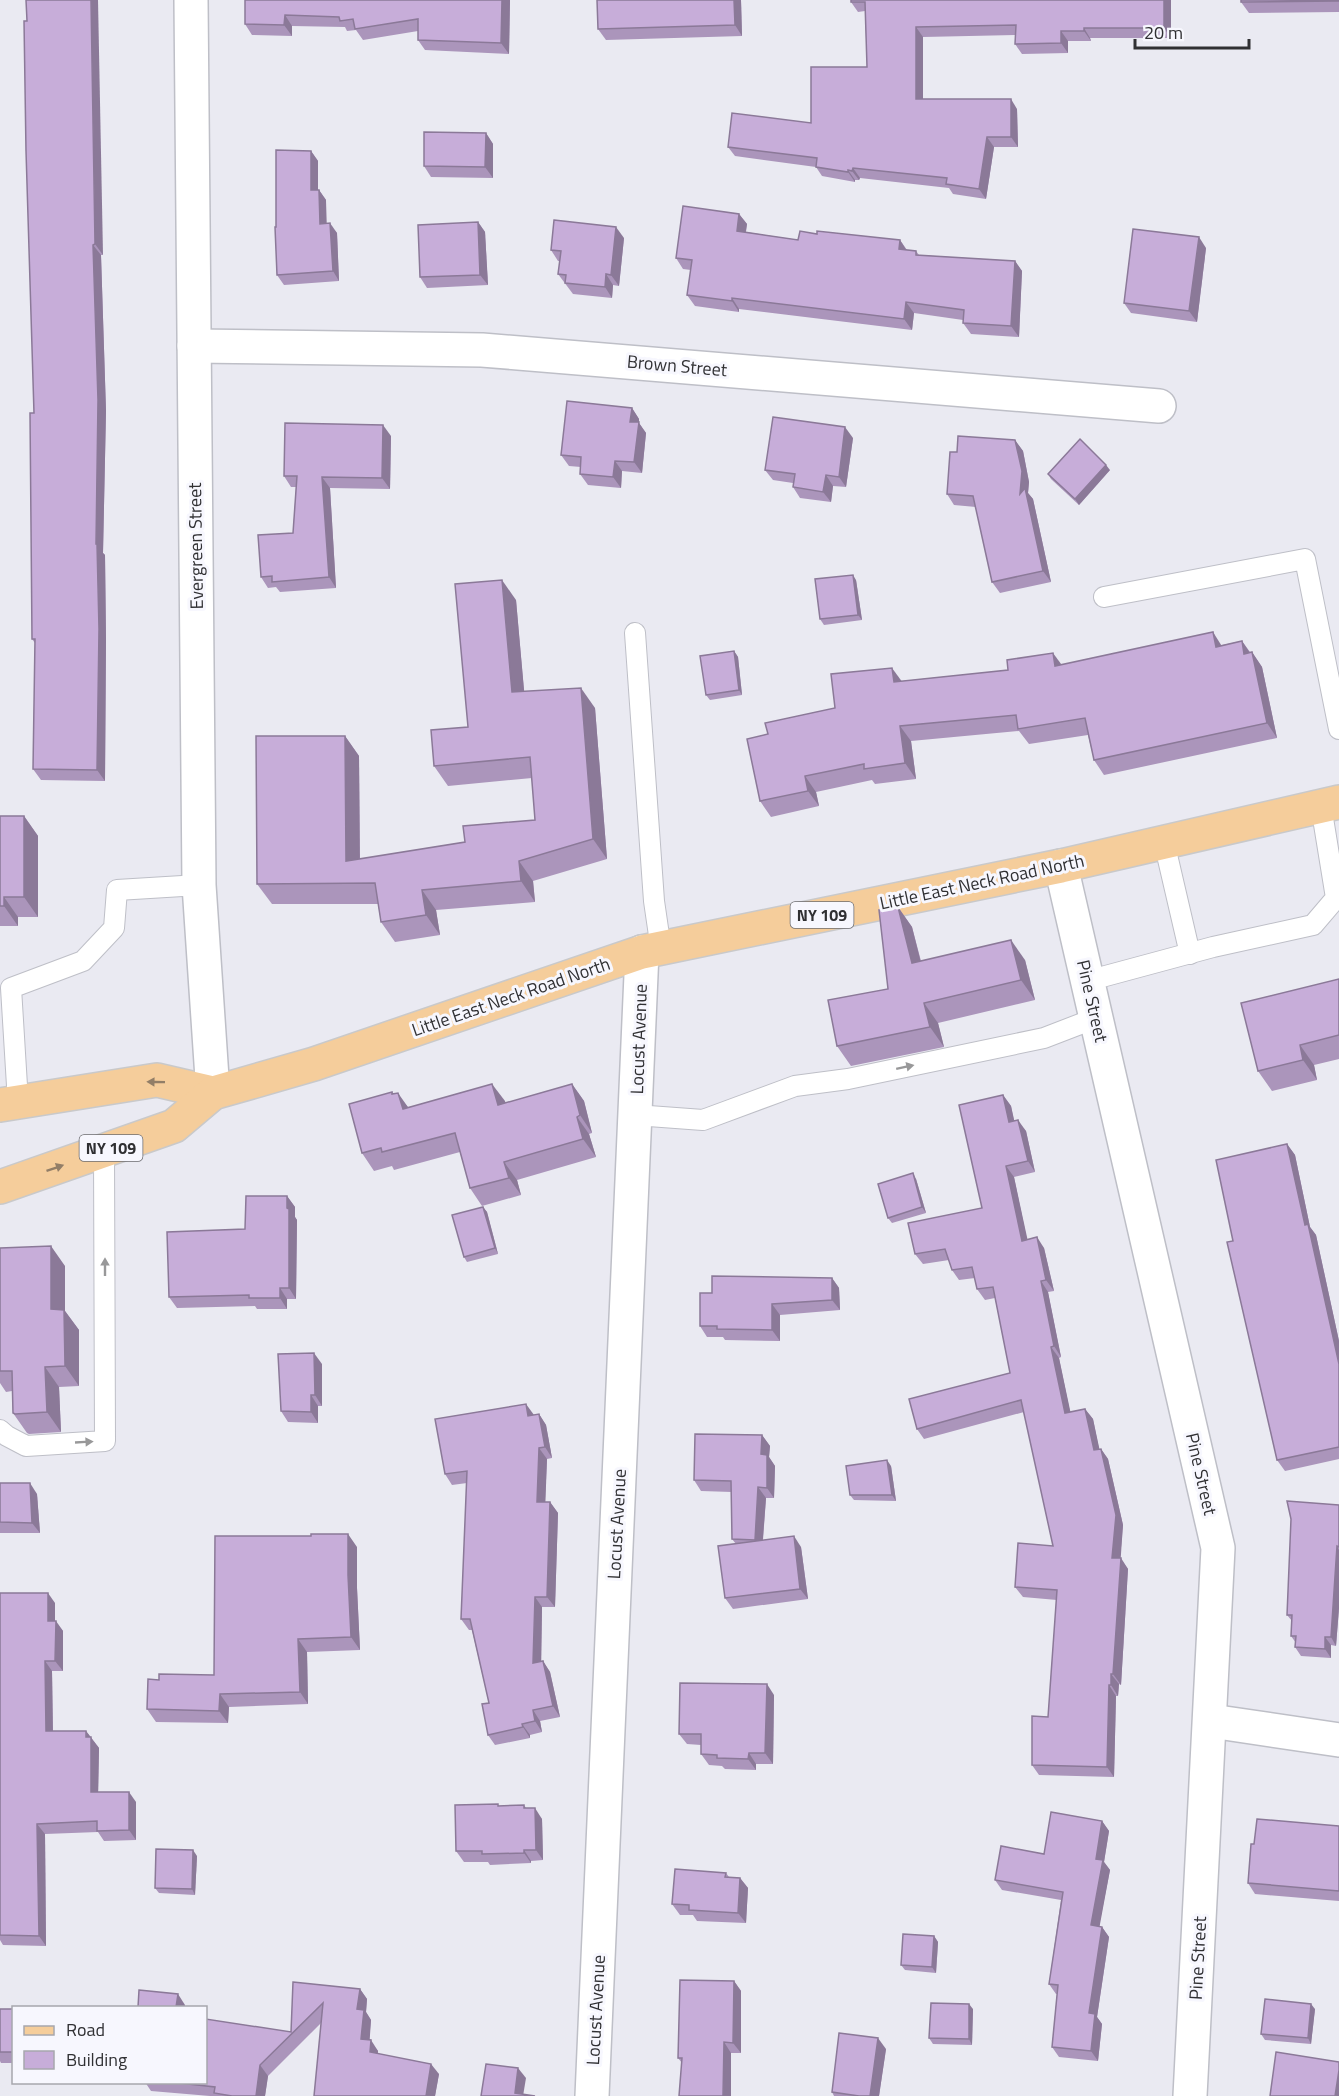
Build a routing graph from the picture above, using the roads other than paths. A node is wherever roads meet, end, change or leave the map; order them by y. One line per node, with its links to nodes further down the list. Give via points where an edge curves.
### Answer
1 (191, 0): 2 (street, Evergreen Street)
2 (194, 346): 3 (street, Brown Street, via 482,350); 10 (street, Evergreen Street)
3 (1159, 406)
4 (1104, 597): 6 (lane, via 1305,559)
5 (635, 633): 11 (lane, via 654,901)
6 (1339, 729)
7 (1330, 804): 8 (main road, Little East Neck Road North / NY 109); 12 (lane, via 1336,898 1313,925)
8 (1164, 842): 9 (main road, Little East Neck Road North / NY 109); 12 (lane)
9 (1060, 866): 11 (main road, Little East Neck Road North / NY 109); 13 (street, Pine Street)
10 (199, 885): 15 (street, Evergreen Street); 16 (lane, via 117,890 114,928 83,961 11,988)
11 (652, 951): 15 (main road, Little East Neck Road North / NY 109, via 314,1064); 17 (street, Locust Avenue)
12 (1190, 954): 13 (lane)
13 (1087, 981): 14 (street, Pine Street)
14 (1096, 1018): 17 (lane, one-way to 14, via 703,1120 795,1086 848,1079 1044,1038); 21 (street, Pine Street, via 1218,1548)
15 (213, 1092): 16 (main road, Little East Neck Road North / NY 109, one-way to 16, via 157,1080); 18 (main road, Little East Neck Road North / NY 109, via 174,1126)
16 (9, 1103)
17 (636, 1115): 23 (street, Locust Avenue)
18 (104, 1151): 19 (main road, Little East Neck Road North / NY 109, one-way to 18); 20 (lane, one-way to 18, via 26,1446 105,1441)
19 (0, 1187)
20 (0, 1430)
21 (1211, 1721): 22 (street); 24 (street, Pine Street)
22 (1339, 1740)
23 (592, 2096)
24 (1190, 2096)

